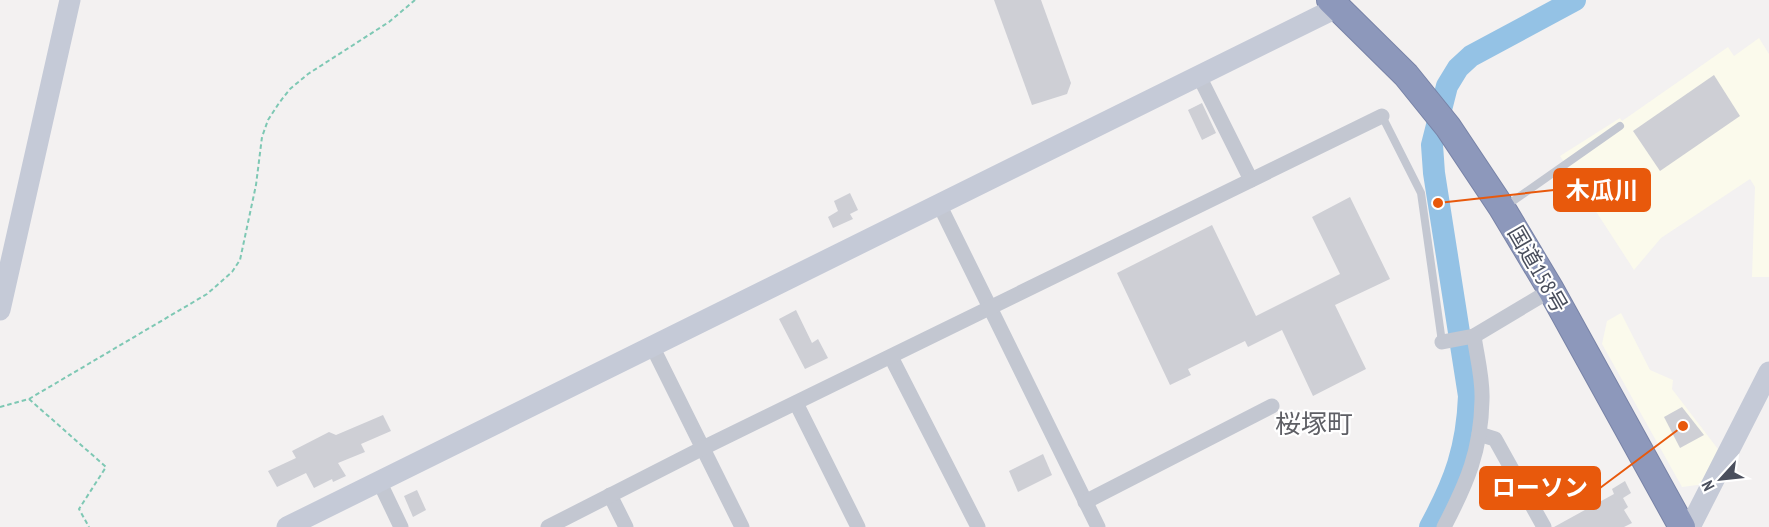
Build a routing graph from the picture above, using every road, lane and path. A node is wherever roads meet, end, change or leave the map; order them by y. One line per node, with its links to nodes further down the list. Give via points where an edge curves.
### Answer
1 (70, 0): 12 (street)
2 (415, 0): 18 (path, via 389,22 308,74 279,102 262,137 240,260 232,272 207,294)
3 (1340, 2): 4 (street); 9 (highway, 国道158号, via 1430,104)
4 (1199, 76): 7 (street); 8 (street)
5 (1382, 116): 7 (street); 14 (lane, via 1421,193)
6 (1620, 126): 9 (lane)
7 (1251, 180): 11 (street)
8 (939, 204): 11 (street); 15 (street)
9 (1502, 208): 10 (highway, 国道158号)
10 (1551, 290): 13 (street); 38 (highway, 国道158号)
11 (990, 308): 16 (street); 26 (street)
12 (0, 310)
13 (1471, 337): 14 (street); 22 (street, via 1483,398)
14 (1445, 341)
15 (652, 346): 23 (street); 24 (street)
16 (891, 357): 19 (street); 34 (street)
17 (1769, 372): 39 (street)
18 (28, 399): 21 (path); 27 (path, via 106,467 79,509)
19 (796, 403): 23 (street); 33 (street)
20 (1272, 406): 26 (street)
21 (0, 408)
22 (1479, 435): 36 (street, via 1476,457); 37 (street, via 1494,439)
23 (703, 448): 25 (street); 32 (street)
24 (379, 481): 28 (street); 29 (street)
25 (610, 495): 30 (street); 31 (street)
26 (1085, 502): 35 (street)
27 (89, 527)
28 (287, 527)
29 (401, 527)
30 (548, 527)
31 (626, 527)
32 (742, 527)
33 (858, 527)
34 (978, 527)
35 (1098, 527)
36 (1444, 527)
37 (1544, 527)
38 (1682, 527)
39 (1690, 527)

